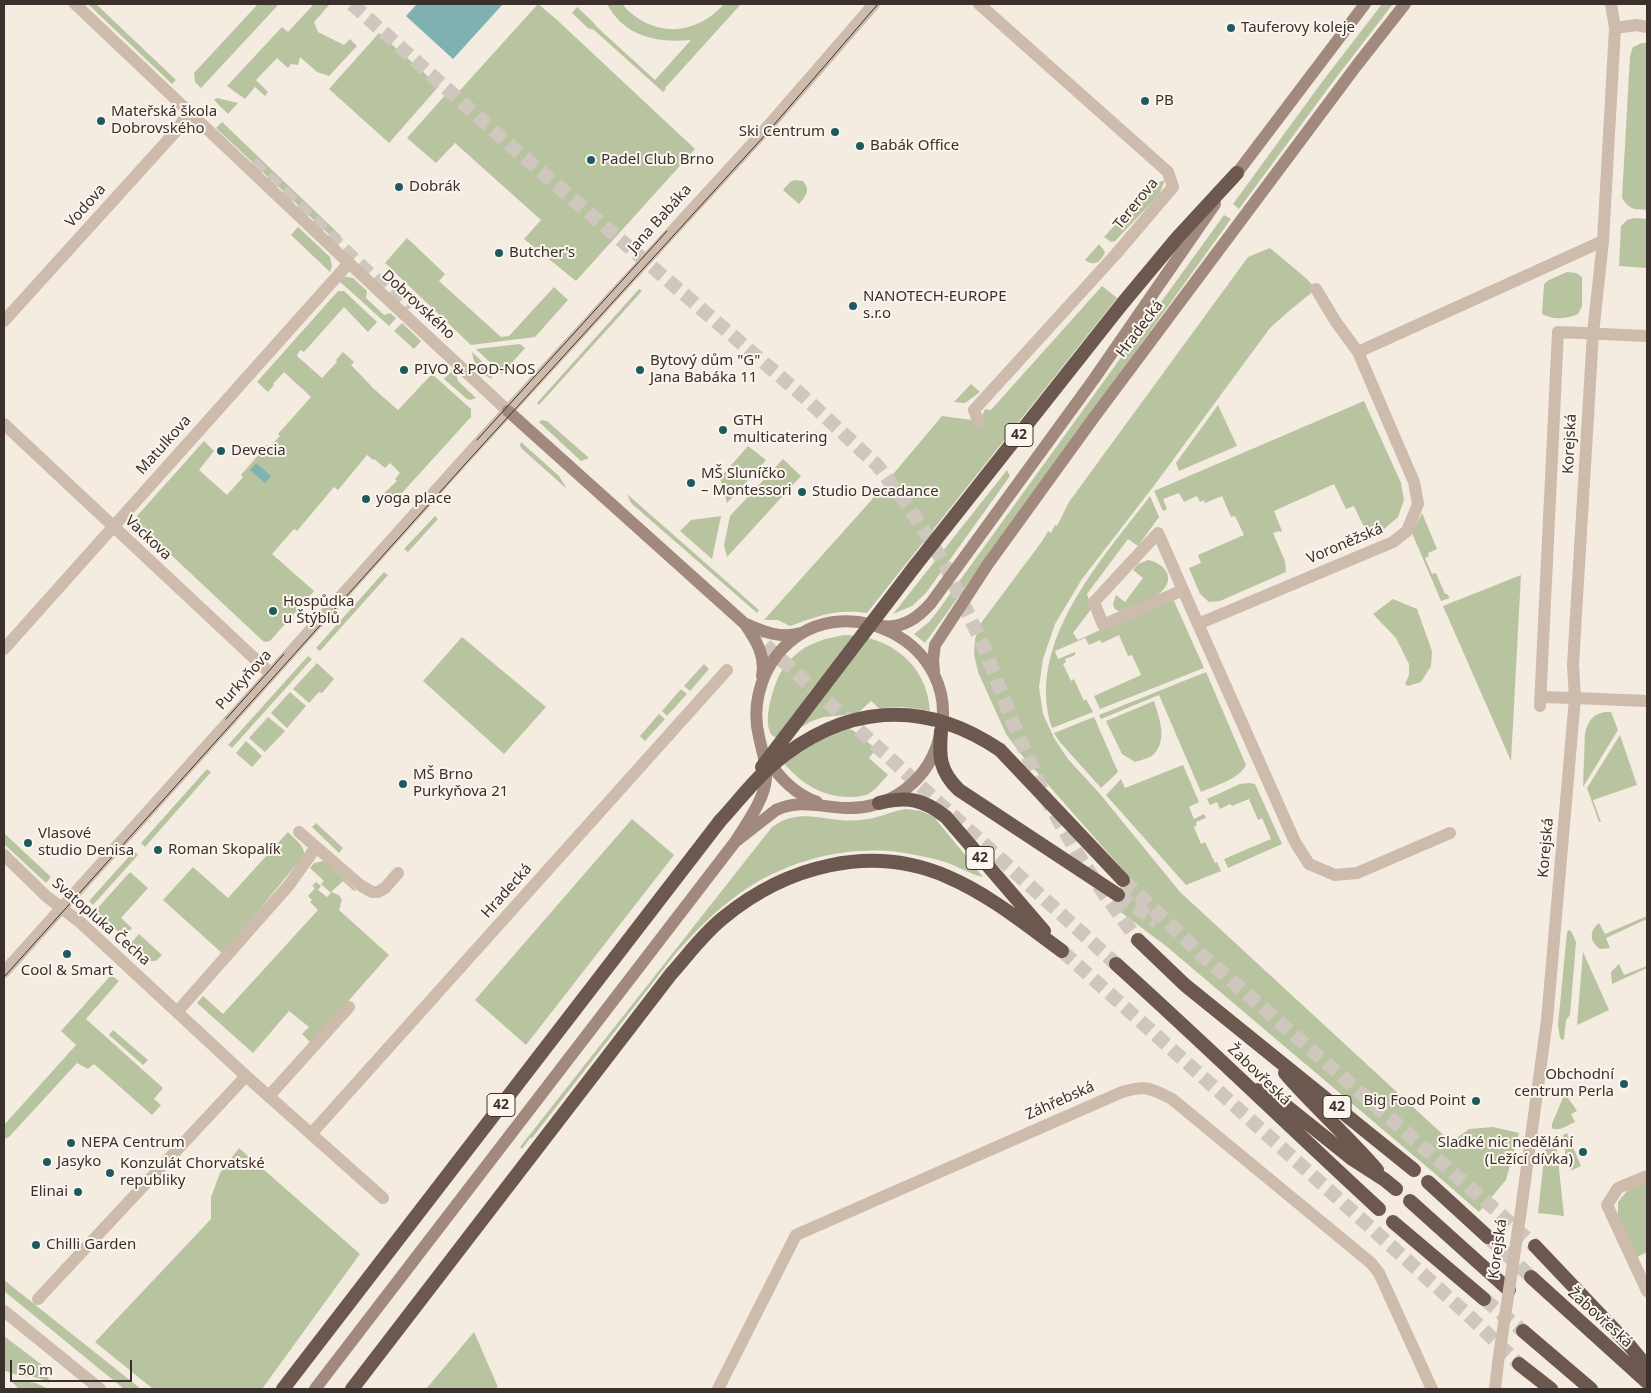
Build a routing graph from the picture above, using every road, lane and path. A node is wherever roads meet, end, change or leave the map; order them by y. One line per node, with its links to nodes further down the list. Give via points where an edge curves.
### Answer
1 (75, 4): 9 (street, Dobrovského)
2 (874, 4): 18 (street, Jana Babáka, via 763,132)
3 (979, 4): 19 (street, Tererova, via 1168,172 1173,187 974,410)
4 (1365, 4): 10 (main road, Hradecká)
5 (1406, 4): 31 (main road, Hradecká, via 1351,73 988,564 935,645 933,660)
6 (1610, 4): 8 (street, Korejská)
7 (1647, 27): 8 (street)
8 (1615, 28): 11 (street, Korejská)
9 (189, 111): 12 (street, Dobrovského); 14 (street, Vodova, via 178,129)
10 (1236, 173): 25 (main road, Hradecká, via 1094,379 931,603 905,624); 38 (highway, 42, bridge, via 1122,304 915,566)
11 (1603, 241): 15 (street, Korejská); 17 (street)
12 (349, 263): 18 (street, Dobrovského); 21 (street, Matulkova)
13 (1316, 289): 17 (street, Voroněžská)
14 (4, 321)
15 (1593, 333): 16 (street); 32 (street, Korejská, via 1573,665); 32 (street, Korejská, via 1558,332 1556,365 1540,702)
16 (1647, 336)
17 (1358, 352): 24 (street, Voroněžská, via 1414,482 1418,504 1407,531 1393,542)
18 (508, 411): 23 (main road, Dobrovského); 29 (street, Purkyňova)
19 (978, 420)
20 (4, 424): 21 (street, Vackova)
21 (113, 527): 27 (street, Matulkova); 29 (street, Vackova)
22 (1183, 590): 22 (street, via 1158,533 1094,602 1103,624); 24 (street)
23 (745, 624): 26 (main road, Dobrovského, via 776,635); 30 (main road, Dobrovského, via 761,652 763,672)
24 (1198, 624): 40 (street, via 1295,842 1309,864 1335,875 1357,873)
25 (879, 626): 26 (main road, via 854,621 829,623); 31 (main road, via 915,649 928,664)
26 (808, 631): 30 (main road, via 779,653)
27 (4, 649)
28 (728, 670): 57 (street, Hradecká)
29 (271, 674): 47 (street, Purkyňova)
30 (760, 688): 35 (main road, via 756,716)
31 (939, 688): 34 (main road, via 943,715)
32 (1575, 698): 33 (street); 70 (street, Korejská, bridge, via 1547,1020)
33 (1647, 702)
34 (941, 731): 36 (main road, via 933,757 919,777 899,794); 46 (highway, via 942,767 959,790)
35 (761, 745): 37 (main road, via 773,769 785,782 799,794); 41 (main road, via 766,769 764,790)
36 (880, 803): 37 (main road, via 859,808); 82 (highway, 42, via 902,798 924,802 946,817 1062,951 975,891 936,872 905,863 829,864 797,874 746,900 703,936 672,974)
37 (826, 805): 41 (main road, via 783,807)
38 (720, 821): 45 (highway, 42, bridge, via 771,766 807,740 856,719 907,715 972,732 1000,750); 80 (highway, 42)
39 (299, 832): 42 (street)
40 (1450, 833)
41 (735, 842): 81 (main road)
42 (316, 847): 44 (street, via 372,892 385,888); 52 (street, via 289,886)
43 (4, 856): 47 (street, Svatopluka Čecha)
44 (398, 873)
45 (1122, 880)
46 (1118, 895)
47 (62, 907): 50 (street, Purkyňova); 52 (street, Svatopluka Čecha)
48 (1138, 940): 53 (highway, Žabovřeská / 42, via 1185,985)
49 (1116, 964): 55 (highway, Žabovřeská / 42)
50 (4, 972)
51 (349, 1007): 56 (street)
52 (177, 1012): 54 (street, Svatopluka Čecha)
53 (1260, 1046): 58 (highway, Žabovřeská / 42); 60 (highway, 42)
54 (246, 1076): 56 (street, Svatopluka Čecha); 72 (street)
55 (1238, 1078): 60 (highway, 42, via 1285,1105 1351,1158); 65 (highway, Žabovřeská / 42)
56 (269, 1096): 57 (street, Svatopluka Čecha)
57 (311, 1134): 63 (street, Svatopluka Čecha)
58 (1414, 1170)
59 (1647, 1176): 71 (street, via 1618,1188 1608,1204)
60 (1385, 1180): 62 (highway, 42)
61 (1428, 1182): 67 (highway)
62 (1396, 1189)
63 (383, 1198)
64 (1410, 1201): 70 (highway)
65 (1379, 1209)
66 (1393, 1222): 73 (highway)
67 (1488, 1237)
68 (1535, 1246): 77 (highway)
69 (1531, 1277): 78 (highway, Žabovřeská)
70 (1509, 1290): 85 (street, Korejská, bridge)
71 (1647, 1291)
72 (38, 1299)
73 (1484, 1299)
74 (4, 1311): 79 (street)
75 (1524, 1331): 87 (highway)
76 (1519, 1364): 86 (highway)
77 (1647, 1367)
78 (1647, 1382)
79 (100, 1389)
80 (283, 1389)
81 (315, 1389)
82 (352, 1389)
83 (718, 1389): 84 (street, Záhřebská, via 796,1235 1122,1092 1141,1087 1172,1099 1371,1262)
84 (1432, 1389)
85 (1495, 1389)
86 (1551, 1389)
87 (1591, 1389)

